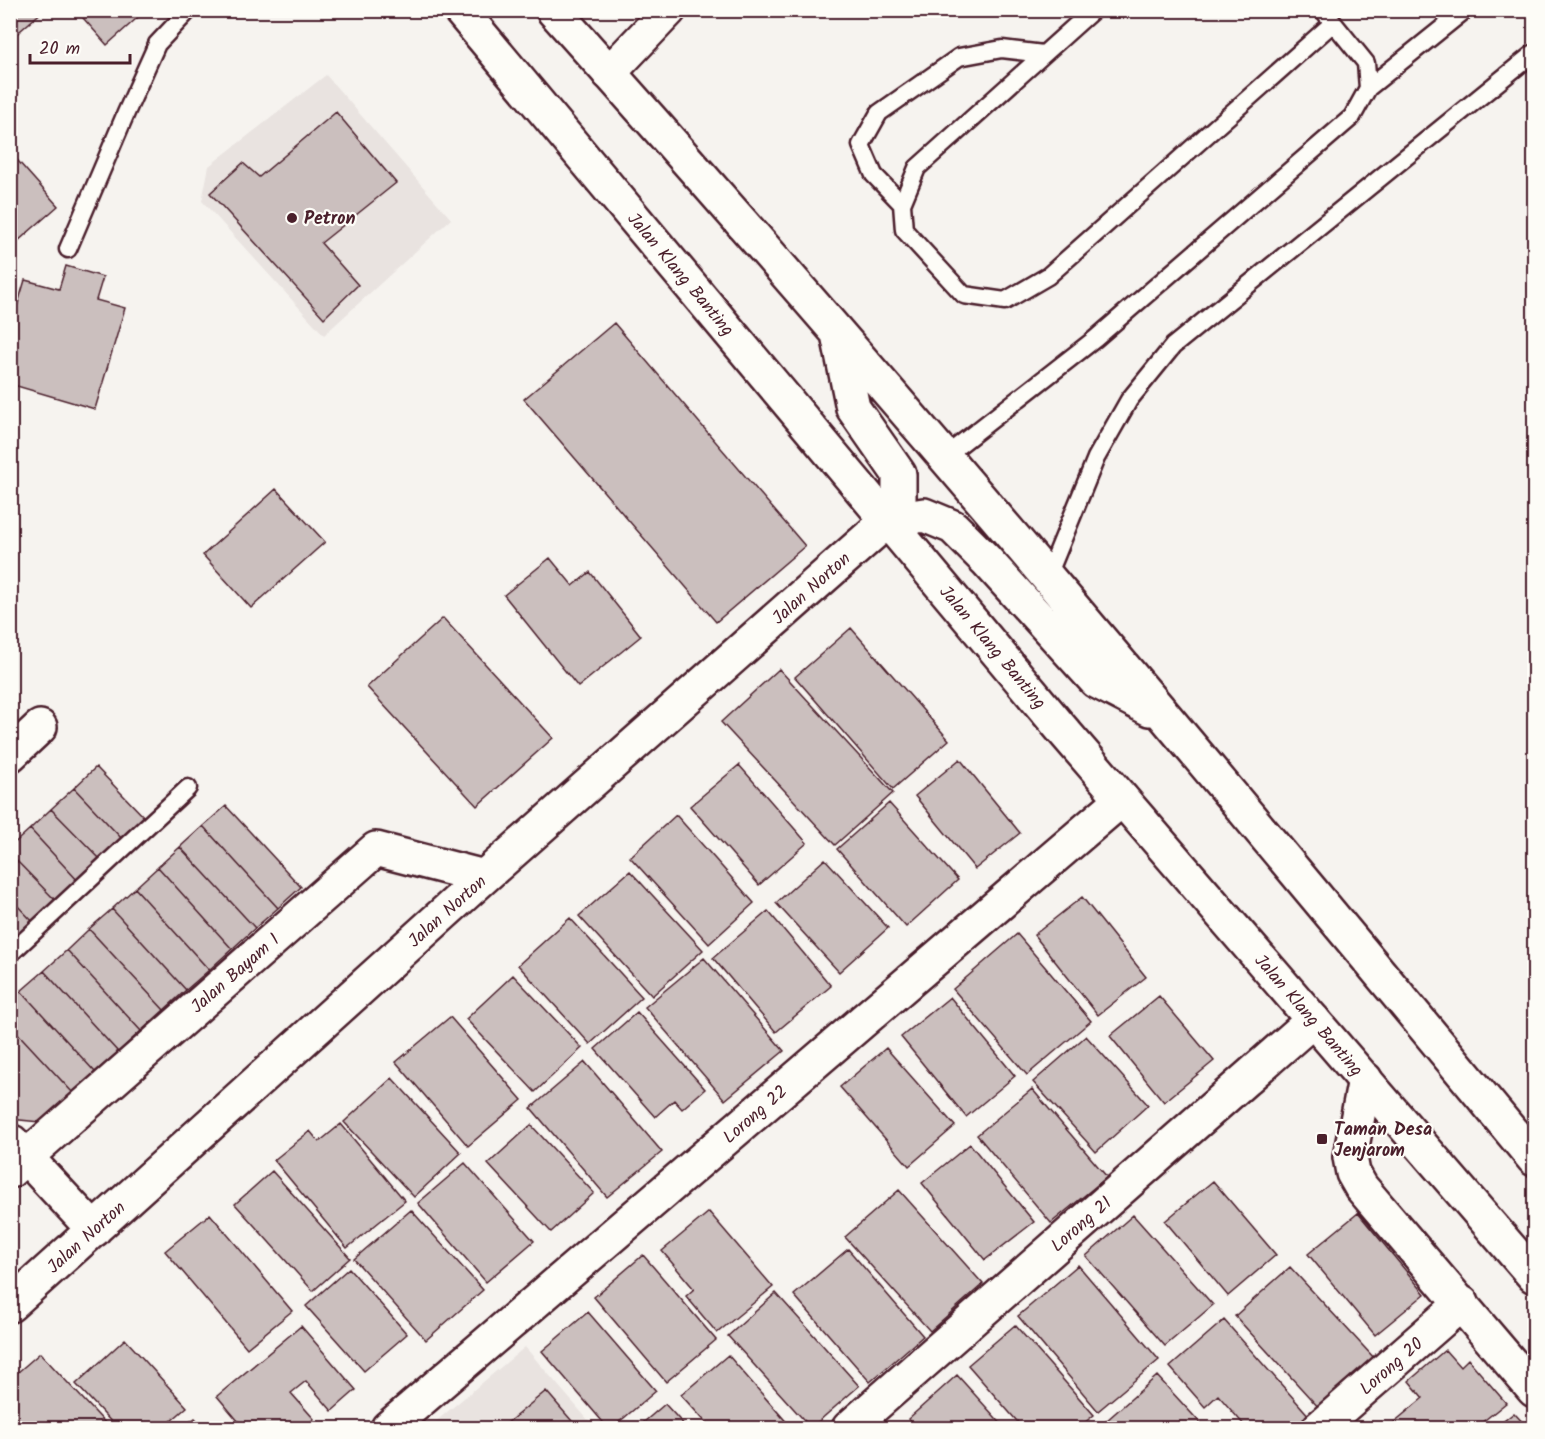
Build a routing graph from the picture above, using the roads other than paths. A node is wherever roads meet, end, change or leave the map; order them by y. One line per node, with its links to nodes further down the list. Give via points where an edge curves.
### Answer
1 (189, 10): 13 (lane, via 157,44)
2 (460, 10): 16 (main road, Jalan Klang Banting)
3 (553, 10): 10 (main road)
4 (669, 10): 10 (main road)
5 (1093, 10): 9 (lane)
6 (1465, 10): 11 (lane)
7 (1328, 17): 11 (lane, via 1366,63); 12 (lane, via 1048,276 1005,301 964,295 904,230)
8 (1534, 53): 17 (lane, via 1173,346 1129,400 1096,458)
9 (1043, 54): 12 (lane, via 917,168); 12 (lane, via 1002,49 959,57 879,113 861,145 874,175)
10 (609, 73): 14 (main road)
11 (1368, 88): 15 (lane, via 1352,117 1095,339)
12 (902, 204)
13 (68, 249)
14 (838, 332): 15 (main road); 16 (main road, via 853,408 899,474 899,499)
15 (944, 457): 17 (main road)
16 (887, 520): 18 (main road, via 924,515 953,527 1096,681); 22 (main road, Jalan Klang Banting); 23 (main road, Jalan Norton)
17 (1047, 578): 18 (main road)
18 (1165, 717): 28 (main road)
19 (40, 727): 20 (main road)
20 (10, 755)
21 (188, 788): 24 (lane)
22 (1122, 799): 25 (main road, Jalan Klang Banting); 34 (main road, Lorong 22)
23 (484, 877): 27 (main road, Jalan Bayam 1, via 376,849); 29 (main road, Jalan Norton)
24 (10, 954)
25 (1313, 1020): 26 (main road, Jalan Klang Banting); 35 (main road, Lorong 21)
26 (1365, 1079): 30 (main road, Jalan Klang Banting); 31 (main road, via 1350,1157 1353,1173)
27 (16, 1156): 29 (main road)
28 (1534, 1159)
29 (94, 1230): 32 (main road, Jalan Norton)
30 (1534, 1276)
31 (1462, 1304): 33 (main road); 36 (main road, Lorong 20)
32 (10, 1305)
33 (1534, 1390)
34 (388, 1428)
35 (849, 1428)
36 (1319, 1428)

